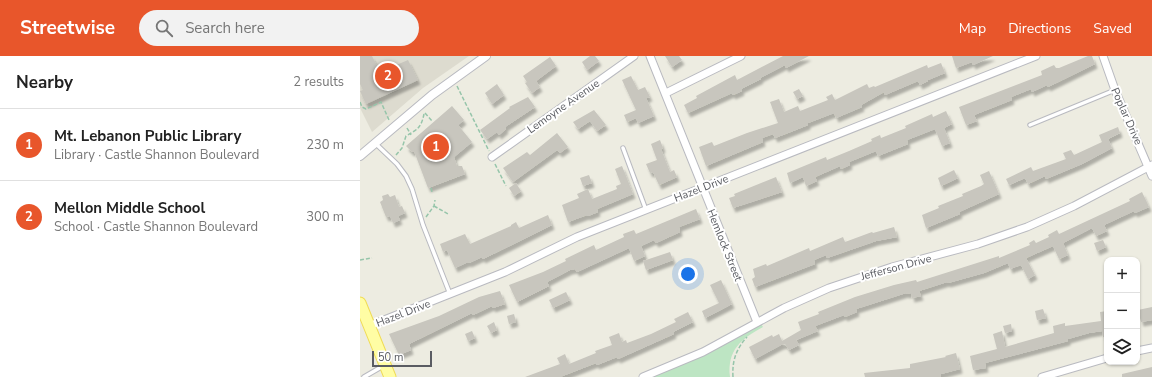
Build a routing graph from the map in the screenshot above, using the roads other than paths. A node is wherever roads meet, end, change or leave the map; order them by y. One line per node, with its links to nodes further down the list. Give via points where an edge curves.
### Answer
1 (486, 56): 10 (street, via 432,94)
2 (634, 56): 13 (street, Lemoyne Avenue)
3 (650, 56): 8 (street, Hemlock Street)
4 (741, 56): 8 (street)
5 (1036, 56): 16 (street, Hazel Drive)
6 (1103, 56): 7 (street, Poplar Drive)
7 (1115, 90): 9 (lane); 14 (street, Poplar Drive)
8 (666, 93): 16 (street, Hemlock Street)
9 (1030, 125)
10 (375, 143): 12 (street); 18 (lane, via 406,176)
11 (622, 148): 17 (lane)
12 (360, 156)
13 (492, 156)
14 (1150, 165): 15 (street, Poplar Drive); 20 (street, Jefferson Drive, via 1074,206 1027,227 978,244 853,278)
15 (1152, 176)
16 (703, 188): 17 (street, Hazel Drive); 20 (street, Hemlock Street)
17 (646, 210): 18 (street, Hazel Drive, via 578,237)
18 (451, 295): 21 (street, Hazel Drive)
19 (360, 303): 21 (main road)
20 (756, 322): 28 (street, Jefferson Drive, via 702,352)
21 (369, 326): 25 (main road)
22 (1152, 348): 23 (street)
23 (1140, 350)
24 (1104, 359): 29 (street)
25 (384, 365): 26 (lane); 27 (main road)
26 (364, 377)
27 (390, 377)
28 (643, 377)
29 (1042, 377)

